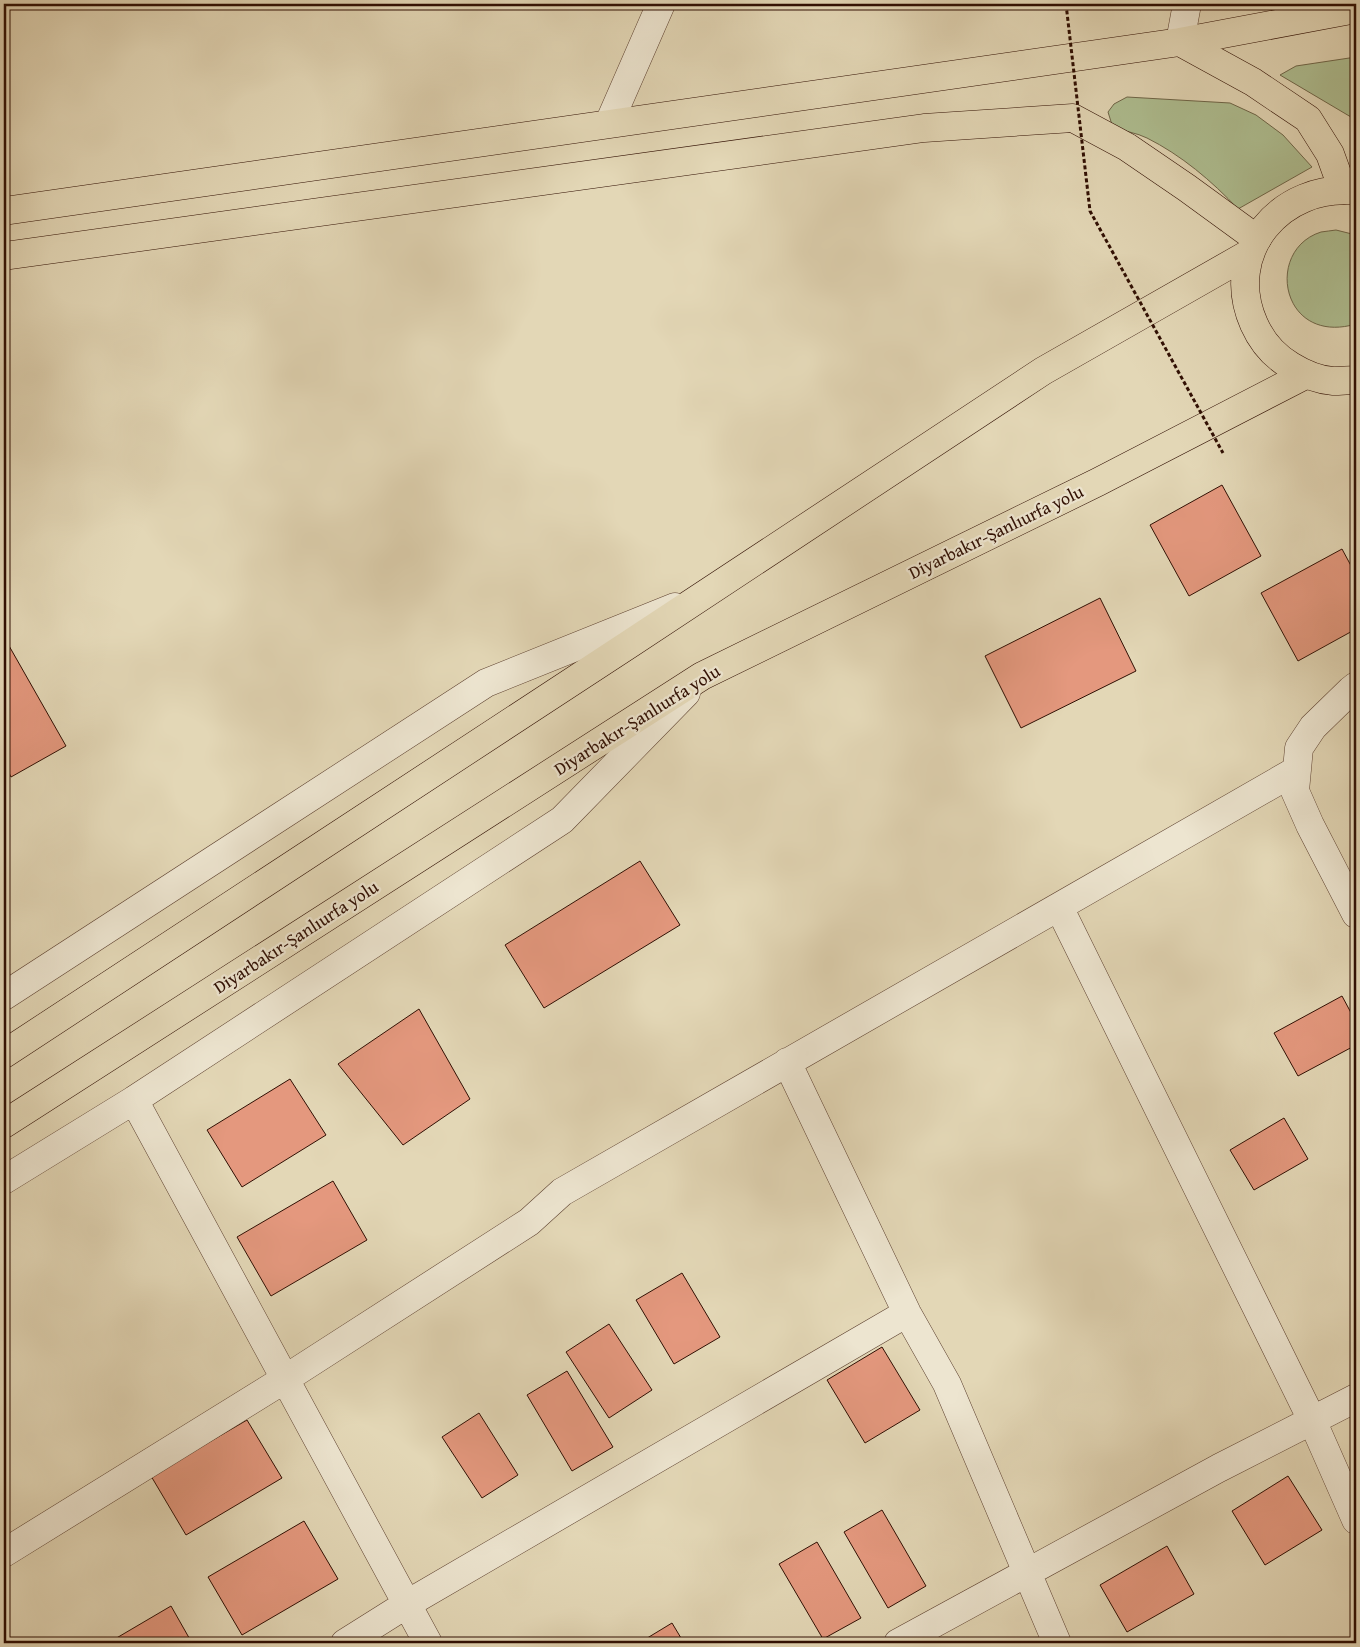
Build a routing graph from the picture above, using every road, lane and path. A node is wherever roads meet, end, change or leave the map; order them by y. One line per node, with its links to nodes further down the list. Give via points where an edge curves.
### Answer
1 (661, 4): 6 (street)
2 (1066, 4): 13 (path, bridge, via 1090,210)
3 (1186, 4): 5 (street)
4 (1356, 9): 5 (main road)
5 (1180, 42): 6 (main road); 7 (main road, via 1253,82 1308,119)
6 (609, 123): 8 (main road)
7 (1350, 190): 9 (main road, via 1317,192 1293,202 1273,218)
8 (4, 211)
9 (1254, 246): 10 (main road, via 1188,188 1127,147 1072,118 924,128); 11 (main road, via 1245,281 1248,311 1260,338 1280,360); 14 (main road, via 1043,371)
10 (4, 256)
11 (1305, 375): 12 (main road, via 1333,381); 15 (main road, Diyarbakır-Şanlıurfa yolu, via 1098,482)
12 (1356, 380)
13 (1223, 453)
14 (704, 595): 20 (street, via 486,683); 21 (main road)
15 (702, 676): 23 (street, via 562,820); 24 (main road, Diyarbakır-Şanlıurfa yolu)
16 (1356, 686): 17 (street, via 1312,727 1299,748)
17 (1297, 770): 18 (street); 19 (street, via 1295,791)
18 (1059, 907): 22 (street); 29 (street)
19 (1356, 914)
20 (4, 996)
21 (4, 1054)
22 (787, 1062): 26 (street); 27 (street, via 562,1192 529,1222)
23 (134, 1100): 25 (street); 27 (street)
24 (4, 1124)
25 (4, 1180)
26 (907, 1313): 32 (street, via 947,1384); 33 (street)
27 (285, 1379): 31 (street); 33 (street)
28 (1356, 1398): 29 (street)
29 (1312, 1420): 30 (street); 32 (street)
30 (1356, 1520)
31 (4, 1553)
32 (1027, 1574): 36 (street); 37 (street)
33 (407, 1604): 34 (street); 35 (street)
34 (345, 1643)
35 (428, 1643)
36 (898, 1643)
37 (1057, 1643)

